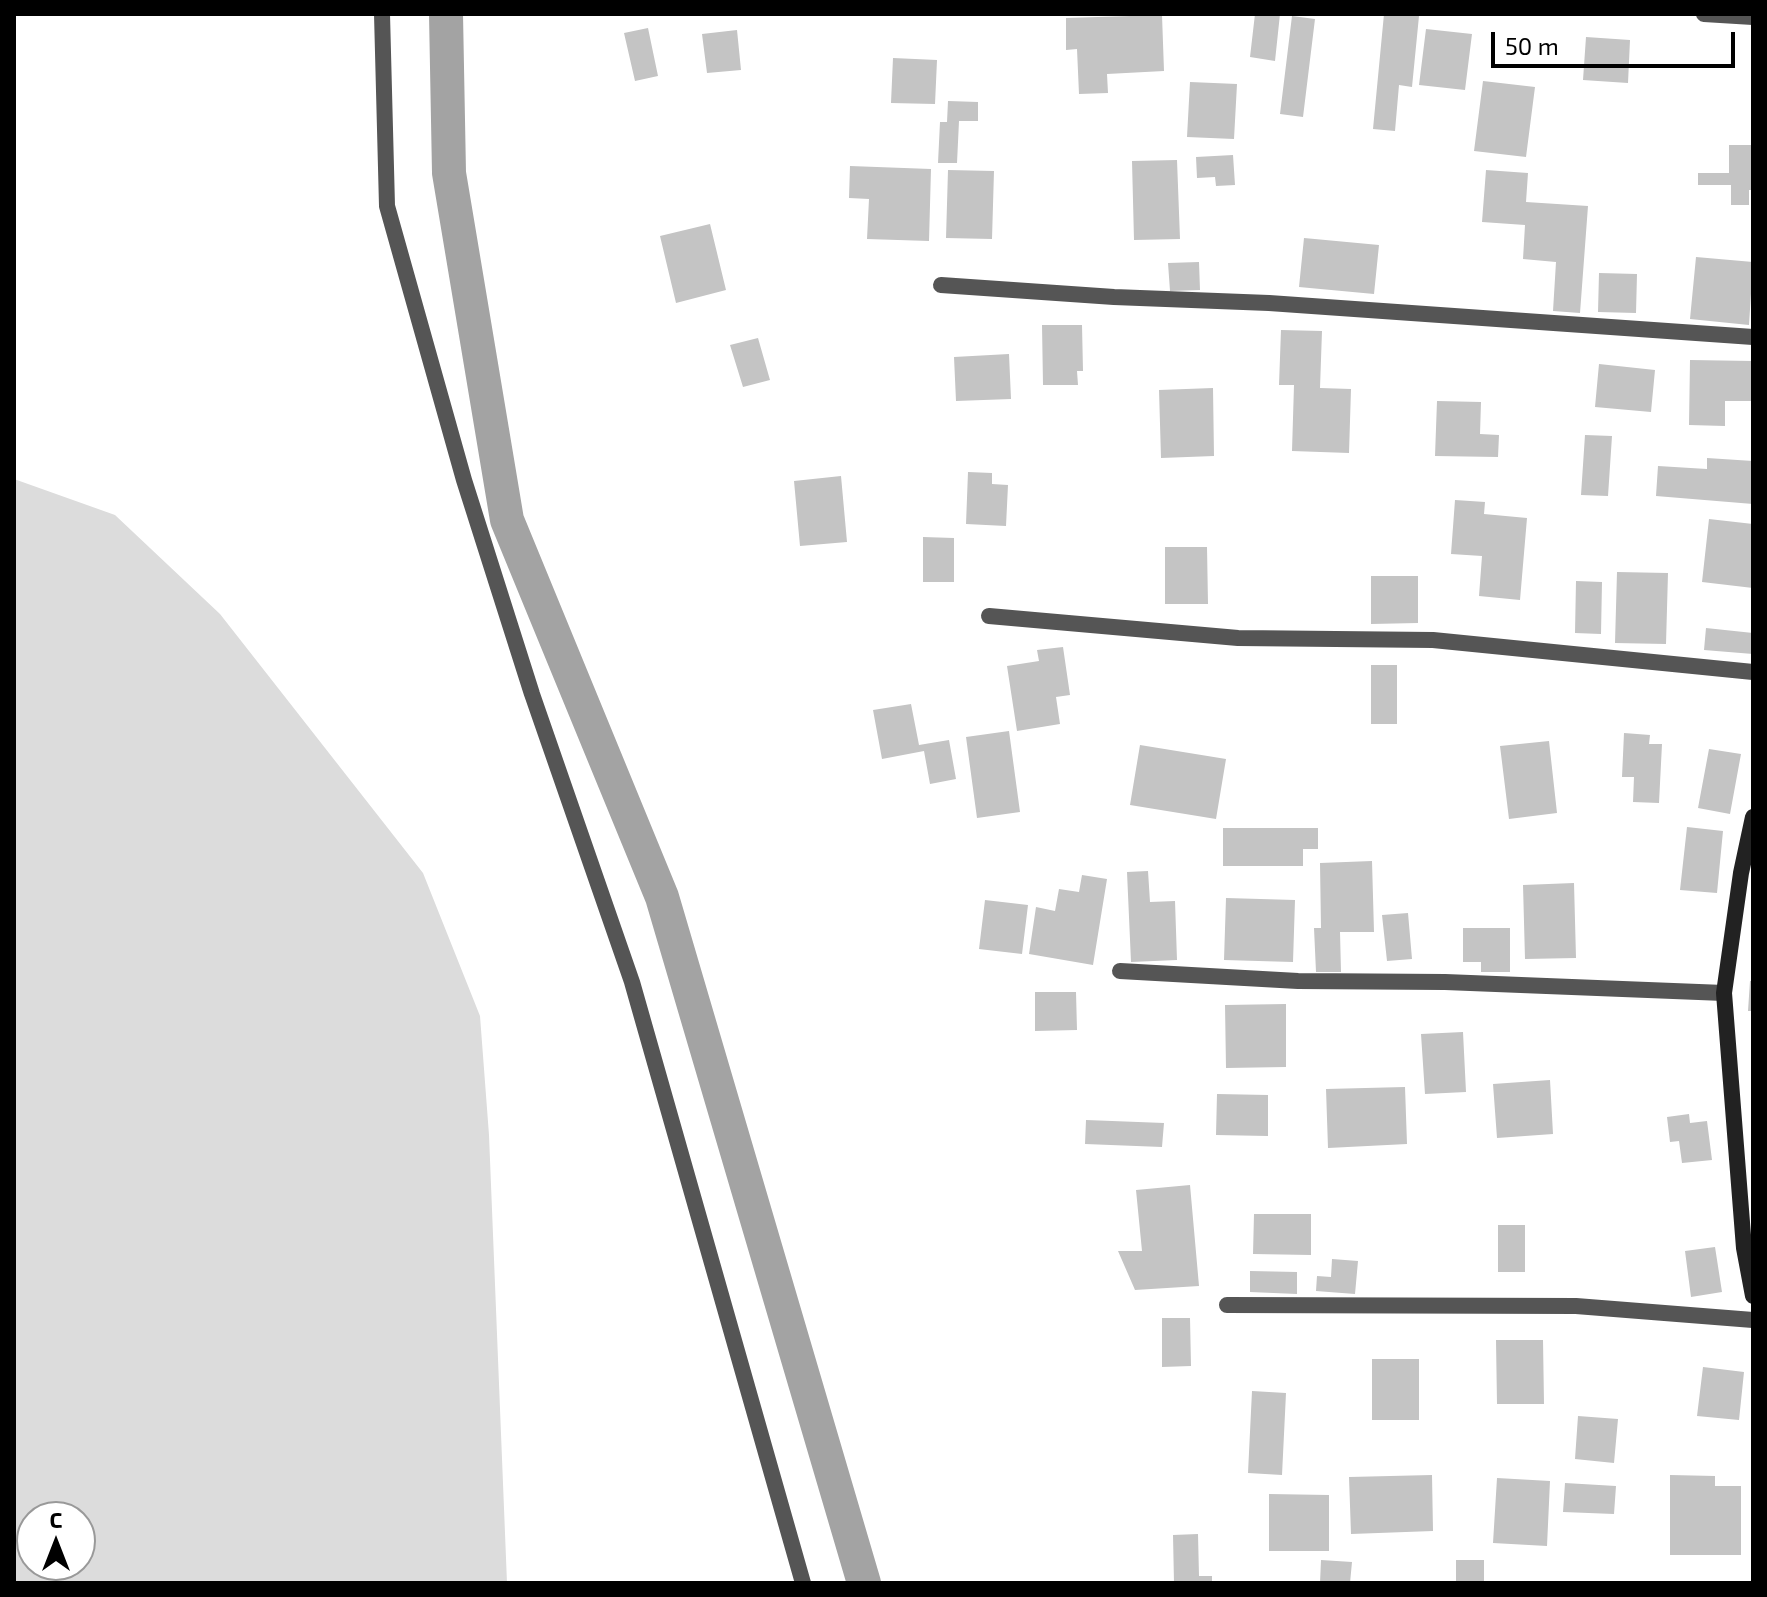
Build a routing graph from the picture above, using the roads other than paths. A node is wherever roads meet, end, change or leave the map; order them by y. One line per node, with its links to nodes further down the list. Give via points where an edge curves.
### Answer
1 (382, 14): 16 (street, via 387,206 464,480 632,982)
2 (1704, 14): 3 (street)
3 (1753, 17)
4 (941, 285): 5 (street)
5 (1753, 337)
6 (989, 616): 7 (street, via 1238,638 1433,640)
7 (1753, 672)
8 (1753, 817): 10 (street)
9 (1120, 971): 10 (street)
10 (1724, 993): 12 (street)
11 (1753, 1227): 12 (street)
12 (1744, 1248): 13 (street)
13 (1753, 1296)
14 (1227, 1305): 15 (street, via 1576,1306)
15 (1753, 1320)
16 (803, 1583)

